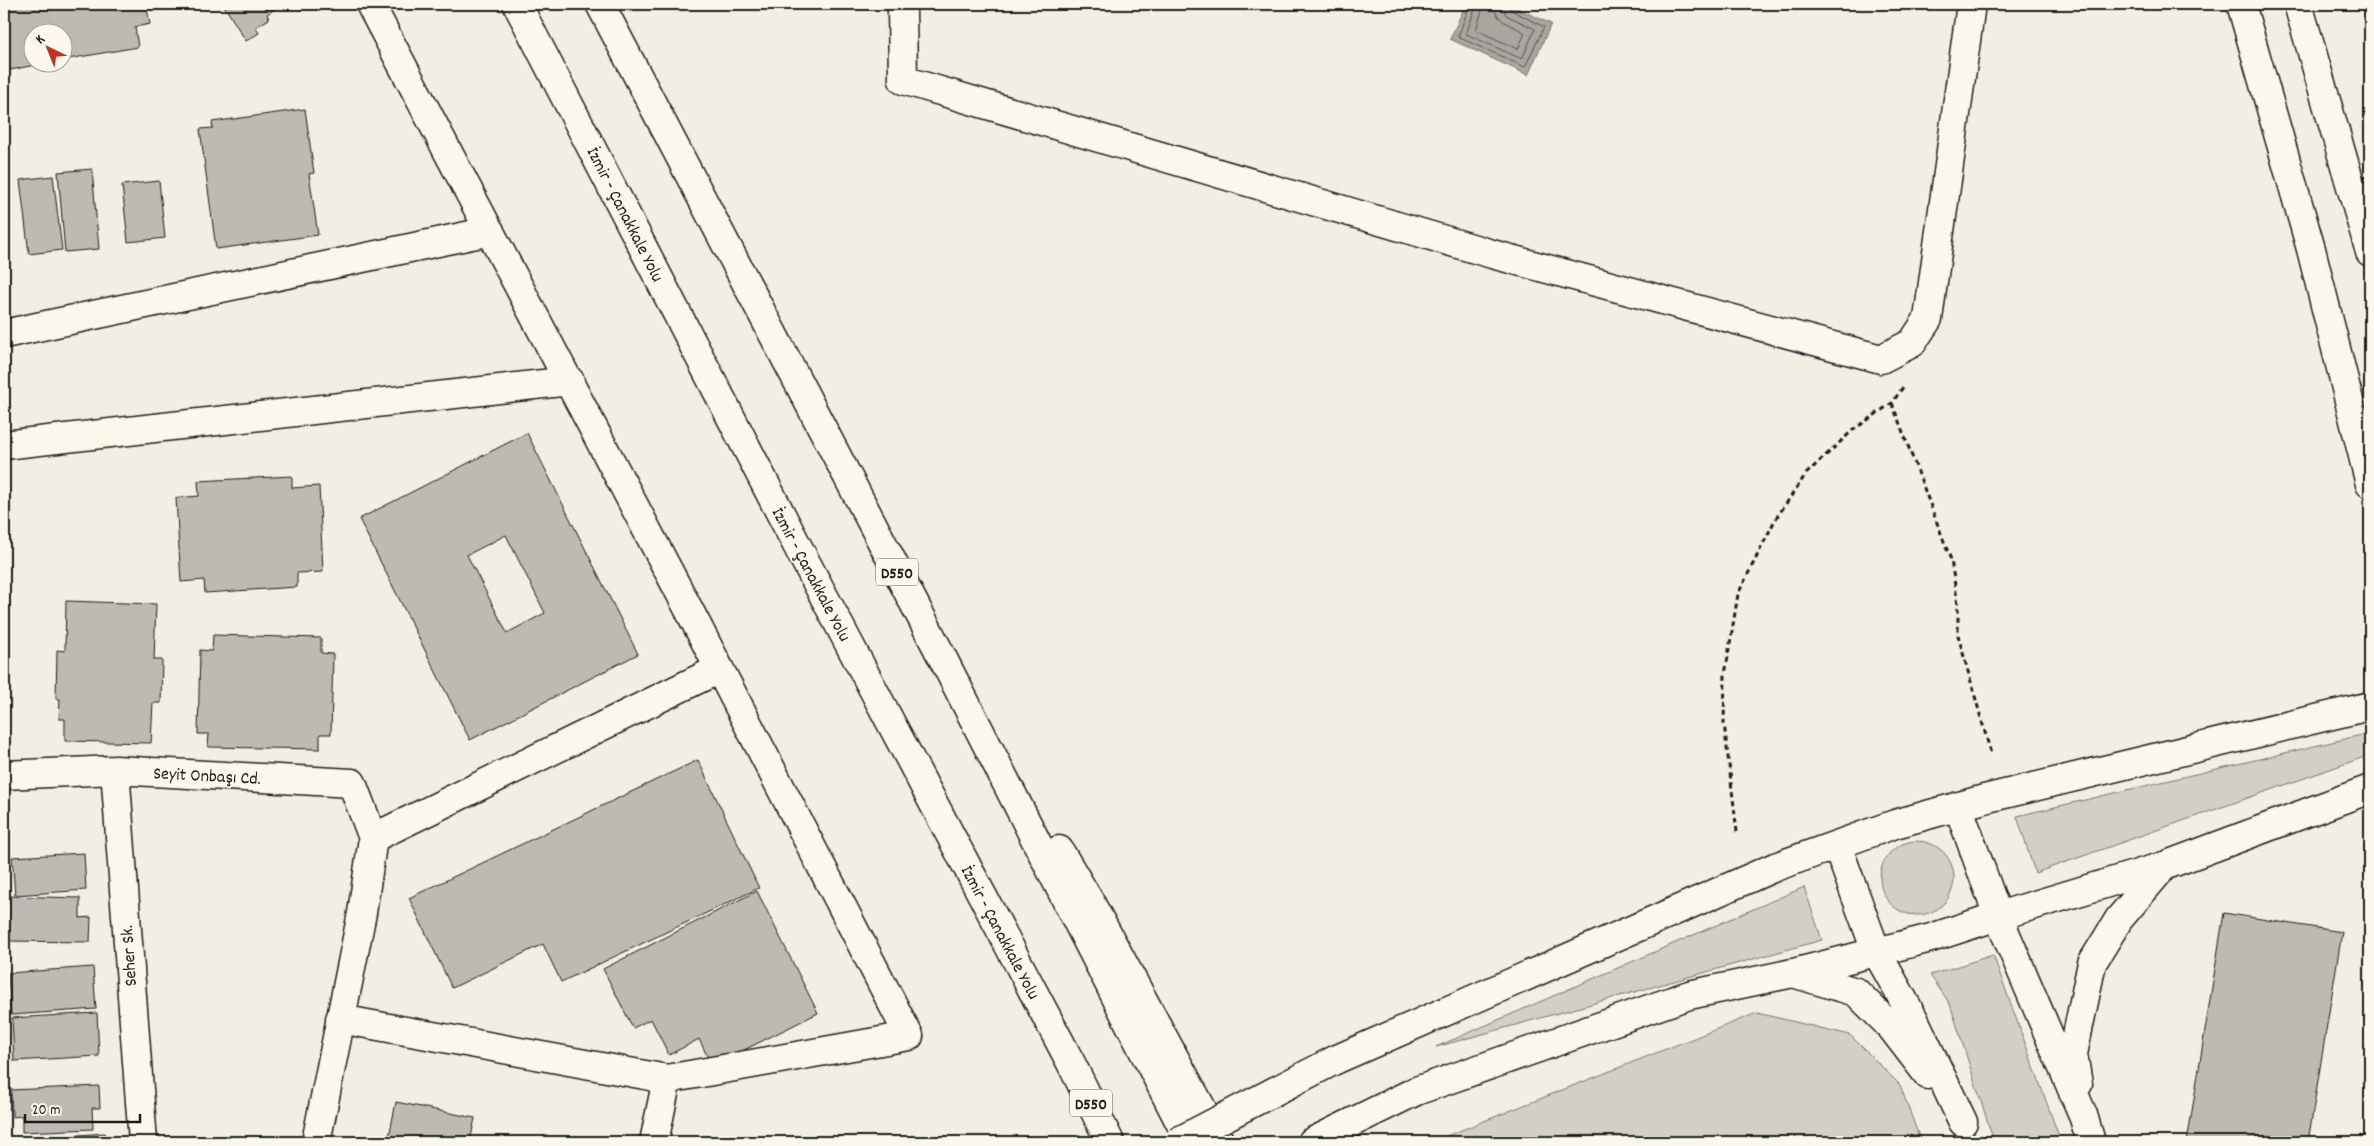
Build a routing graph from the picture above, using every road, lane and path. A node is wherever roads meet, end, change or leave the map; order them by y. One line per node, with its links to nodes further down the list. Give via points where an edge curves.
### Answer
1 (370, 4): 8 (main road)
2 (517, 4): 32 (main road, İzmir - Çanakkale Yolu / D550, via 805,562)
3 (600, 4): 16 (main road, D550)
4 (1971, 4): 11 (main road, via 1928,319)
5 (2241, 4): 15 (main road, via 2311,249)
6 (2298, 4): 9 (main road)
7 (903, 5): 11 (main road, via 903,80 1483,252 1881,359)
8 (490, 232): 10 (main road); 12 (main road)
9 (2370, 252)
10 (4, 334)
11 (1912, 344): 13 (path, via 1909,377)
12 (570, 381): 14 (main road); 17 (main road)
13 (1892, 403): 19 (path, via 1951,560 1958,604 1958,636); 24 (path, via 1853,430 1806,474 1774,520 1738,594 1726,675 1724,723)
14 (4, 445)
15 (2370, 484)
16 (939, 651): 42 (main road, D550); 43 (main road, via 1090,902)
17 (719, 669): 25 (main road); 33 (main road, via 909,1036)
18 (2370, 706): 23 (main road)
19 (1992, 754)
20 (115, 770): 21 (main road, Seyit Onbaşı Cd.); 25 (main road, Seyit Onbaşı Cd., via 352,783); 36 (main road, Seher Sk.)
21 (4, 775)
22 (2370, 789): 27 (main road)
23 (1958, 806): 26 (main road, via 1894,824); 28 (main road)
24 (1737, 832)
25 (373, 838): 31 (main road, via 362,913)
26 (1837, 845): 29 (main road); 41 (main road, bridge, via 1775,867 1335,1060)
27 (2164, 866): 28 (main road); 34 (main road, via 2119,919 2092,963 2073,1054)
28 (1998, 916): 29 (main road); 34 (main road)
29 (1876, 952): 30 (main road); 35 (main road, via 1914,1019)
30 (1793, 973): 35 (main road, via 1856,992 1891,1027); 44 (main road, via 1689,994 1416,1091)
31 (340, 1019): 33 (main road); 37 (main road)
32 (1071, 1063): 39 (main road); 40 (main road, İzmir - Çanakkale Yolu / D550)
33 (667, 1079): 38 (main road)
34 (2083, 1115): 45 (main road)
35 (1965, 1132)
36 (143, 1142)
37 (316, 1142)
38 (654, 1142)
39 (1098, 1142)
40 (1110, 1142)
41 (1177, 1142)
42 (1190, 1142)
43 (1220, 1142)
44 (1312, 1142)
45 (2091, 1142)

